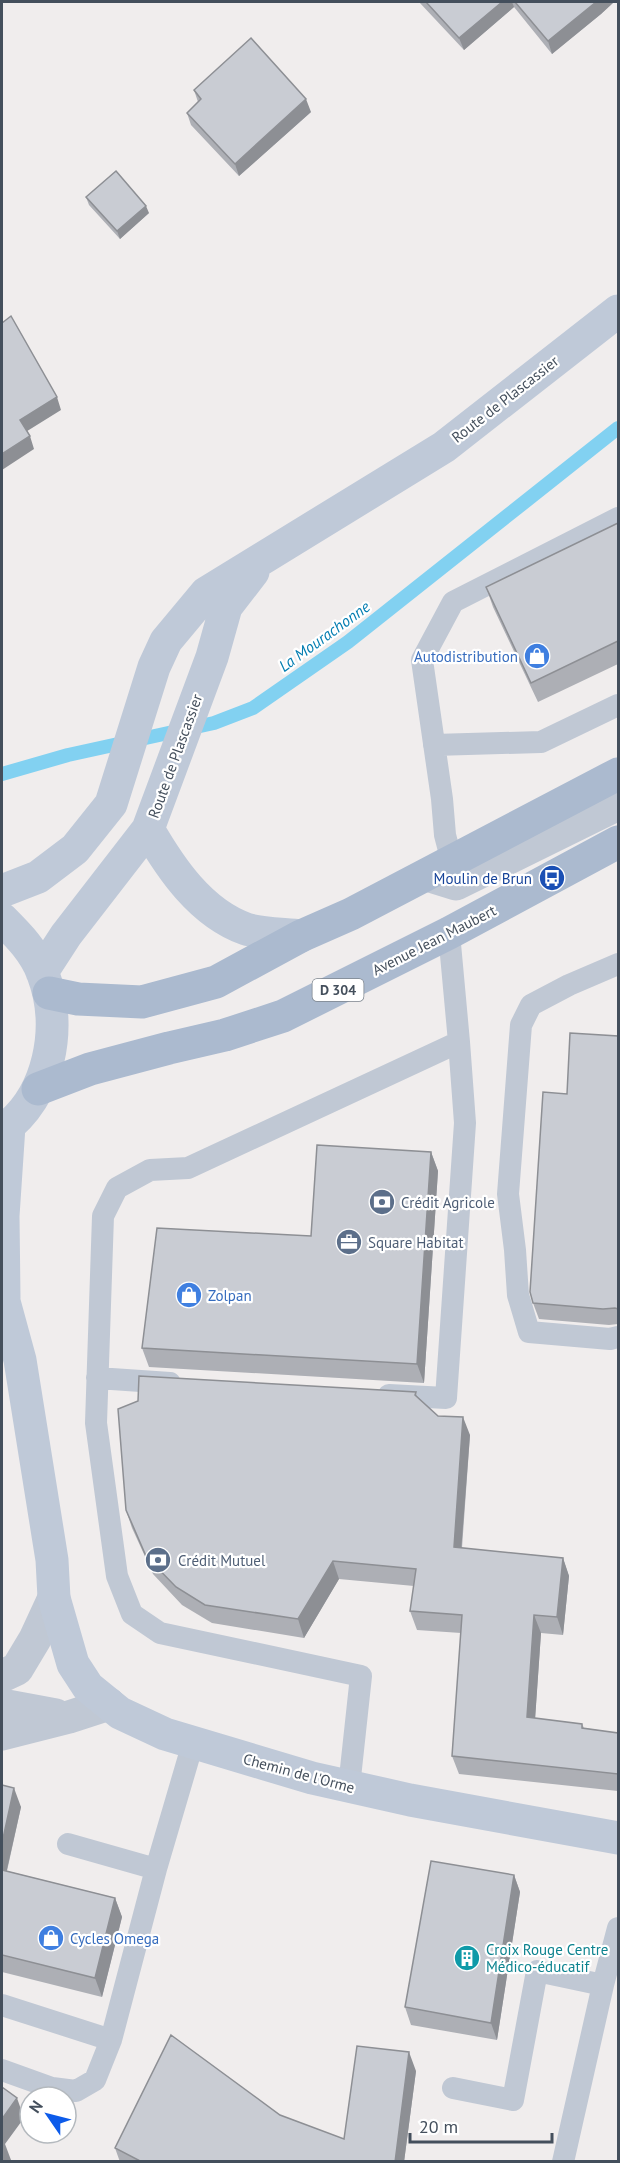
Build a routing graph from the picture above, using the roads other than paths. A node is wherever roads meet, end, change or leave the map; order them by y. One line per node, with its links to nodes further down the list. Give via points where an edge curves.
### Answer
1 (618, 311): 3 (street, Route de Plascassier, via 444,447)
2 (618, 518): 5 (lane, via 453,602 422,660)
3 (264, 558): 8 (street, Route de Plascassier, via 226,607 212,657); 11 (street, Route de Plascassier, via 206,593 166,641 154,667 111,804 75,849 38,877)
4 (618, 705): 5 (lane, via 541,742)
5 (434, 745): 10 (lane, via 448,841)
6 (618, 774): 10 (main road)
7 (618, 804): 10 (street, via 456,884)
8 (148, 829): 14 (street, via 187,888 214,911 247,929); 16 (street, Route de Plascassier, via 66,935)
9 (618, 842): 13 (main road, Avenue Jean Maubert / D 304)
10 (440, 869): 14 (main road)
11 (2, 891)
12 (2, 920): 16 (street, via 25,943)
13 (449, 933): 17 (lane); 18 (main road, Avenue Jean Maubert / D 304, via 283,1016 90,1069)
14 (301, 936): 16 (main road, via 216,982 142,1002 78,999)
15 (618, 964): 21 (lane, via 568,984 531,1005 521,1025 508,1194 518,1295 529,1332 610,1339)
16 (45, 982): 18 (street, via 53,1025 49,1058)
17 (459, 1042): 23 (lane, via 188,1168 150,1170 117,1188 103,1216); 25 (lane, via 465,1123 446,1398)
18 (38, 1089): 19 (street)
19 (5, 1128): 20 (street, Chemin de l'Orme)
20 (3, 1296): 22 (street, Chemin de l'Orme)
21 (618, 1336)
22 (11, 1360): 26 (street, Chemin de l'Orme, via 52,1560)
23 (97, 1378): 24 (lane); 33 (lane, via 96,1423 117,1576 132,1614 160,1633 361,1676)
24 (190, 1384)
25 (364, 1394)
26 (54, 1598): 27 (street, via 17,1669); 28 (street, Chemin de l'Orme, via 73,1664 88,1687)
27 (2, 1676)
28 (110, 1704): 30 (street); 32 (street, Chemin de l'Orme, via 120,1713)
29 (2, 1705): 30 (street)
30 (69, 1717): 31 (street)
31 (2, 1734)
32 (193, 1743): 33 (street, Chemin de l'Orme); 36 (lane)
33 (349, 1787): 34 (street, Chemin de l'Orme)
34 (618, 1838)
35 (68, 1844): 36 (lane)
36 (156, 1869): 40 (lane)
37 (618, 1928): 38 (lane)
38 (603, 1985): 42 (lane, via 537,1971 513,2100); 43 (lane)
39 (2, 2005): 40 (lane)
40 (111, 2040): 41 (lane, via 95,2080 76,2091 52,2088)
41 (2, 2070)
42 (453, 2088)
43 (563, 2162)

